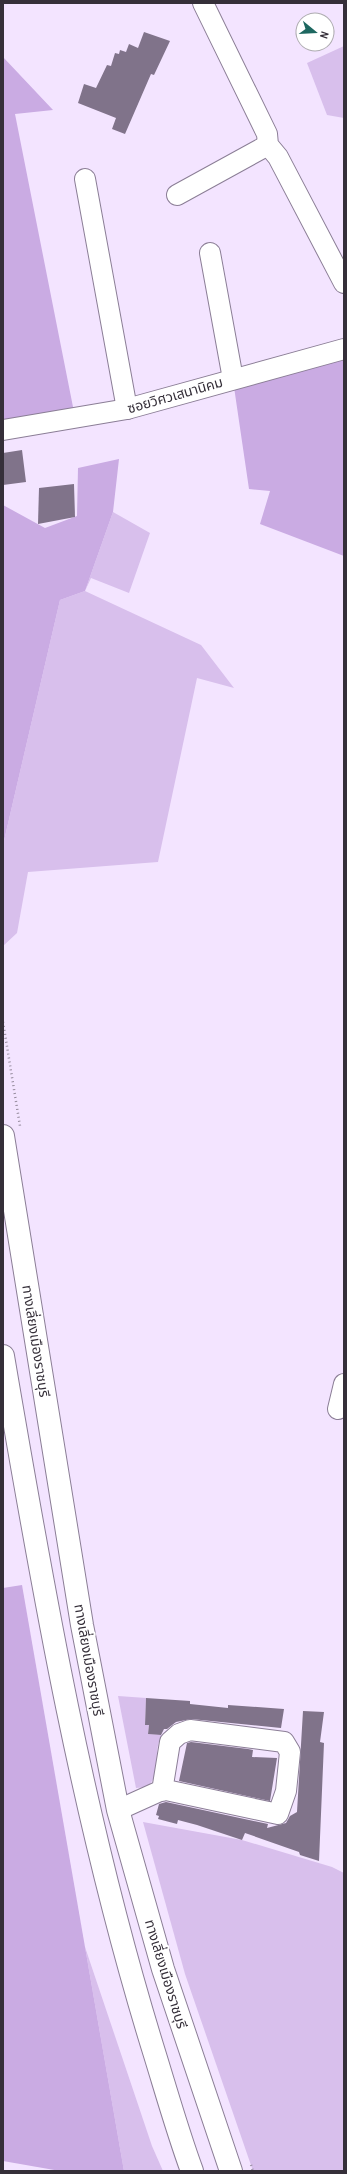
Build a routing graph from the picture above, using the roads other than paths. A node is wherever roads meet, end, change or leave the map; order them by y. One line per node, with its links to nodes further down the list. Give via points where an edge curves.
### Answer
1 (203, 3): 2 (street, via 267,134)
2 (268, 145): 4 (street); 6 (street, via 278,156)
3 (85, 179): 9 (street)
4 (177, 195)
5 (210, 253): 8 (street)
6 (344, 283)
7 (344, 348): 8 (street, ซอยวิศวเสนานิคม)
8 (233, 379): 9 (street, ซอยวิศวเสนานิคม)
9 (127, 409): 10 (street, ซอยวิศวเสนานิคม)
10 (3, 430)
11 (12, 1134): 15 (main road, ทางเลี่ยงเมืองราชบุรี)
12 (3, 1356): 16 (main road, ทางเลี่ยงเมืองราชบุรี)
13 (344, 1384): 14 (street)
14 (338, 1409)
15 (82, 1625): 16 (main road); 18 (main road, ทางเลี่ยงเมืองราชบุรี)
16 (52, 1631): 20 (main road, ทางเลี่ยงเมืองราชบุรี, via 90,1813 126,1965)
17 (162, 1791): 17 (street, via 173,1791 278,1814 286,1791 290,1752 284,1742 190,1730 179,1734 170,1742); 18 (street)
18 (118, 1810): 19 (main road, ทางเลี่ยงเมืองราชบุรี, via 163,1969)
19 (241, 2167)
20 (192, 2171)

